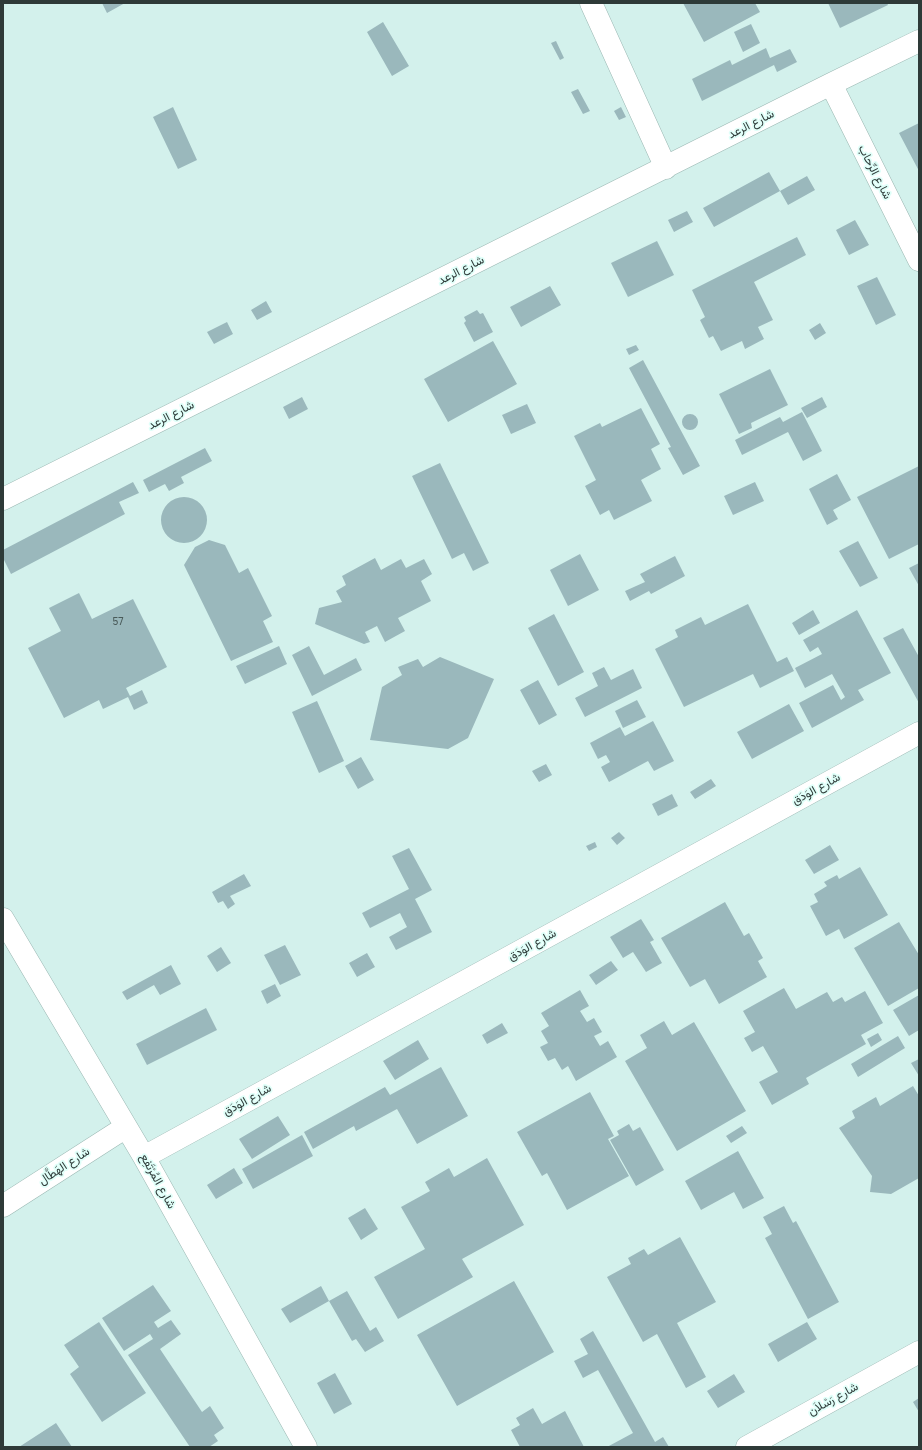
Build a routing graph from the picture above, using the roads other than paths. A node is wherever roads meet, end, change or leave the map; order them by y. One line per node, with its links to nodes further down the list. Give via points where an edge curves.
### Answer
1 (591, 3): 4 (street)
2 (919, 41): 3 (street, شارع الرعد)
3 (831, 84): 4 (street, شارع الرعد); 5 (street, شارع الرِّحاب)
4 (666, 168): 6 (street, شارع الرعد)
5 (919, 260)
6 (3, 499)
7 (919, 733): 10 (street, شارع الوَدَق)
8 (3, 919): 9 (street, شارع المُرْتَفِع)
9 (126, 1127): 10 (street, شارع المُرْتَفِع); 11 (street, شارع الهَطَّال)
10 (144, 1157): 13 (street, شارع المُرْتَفِع)
11 (3, 1206)
12 (919, 1352): 14 (street, شارع رَسْلاَن)
13 (306, 1447)
14 (747, 1447)

